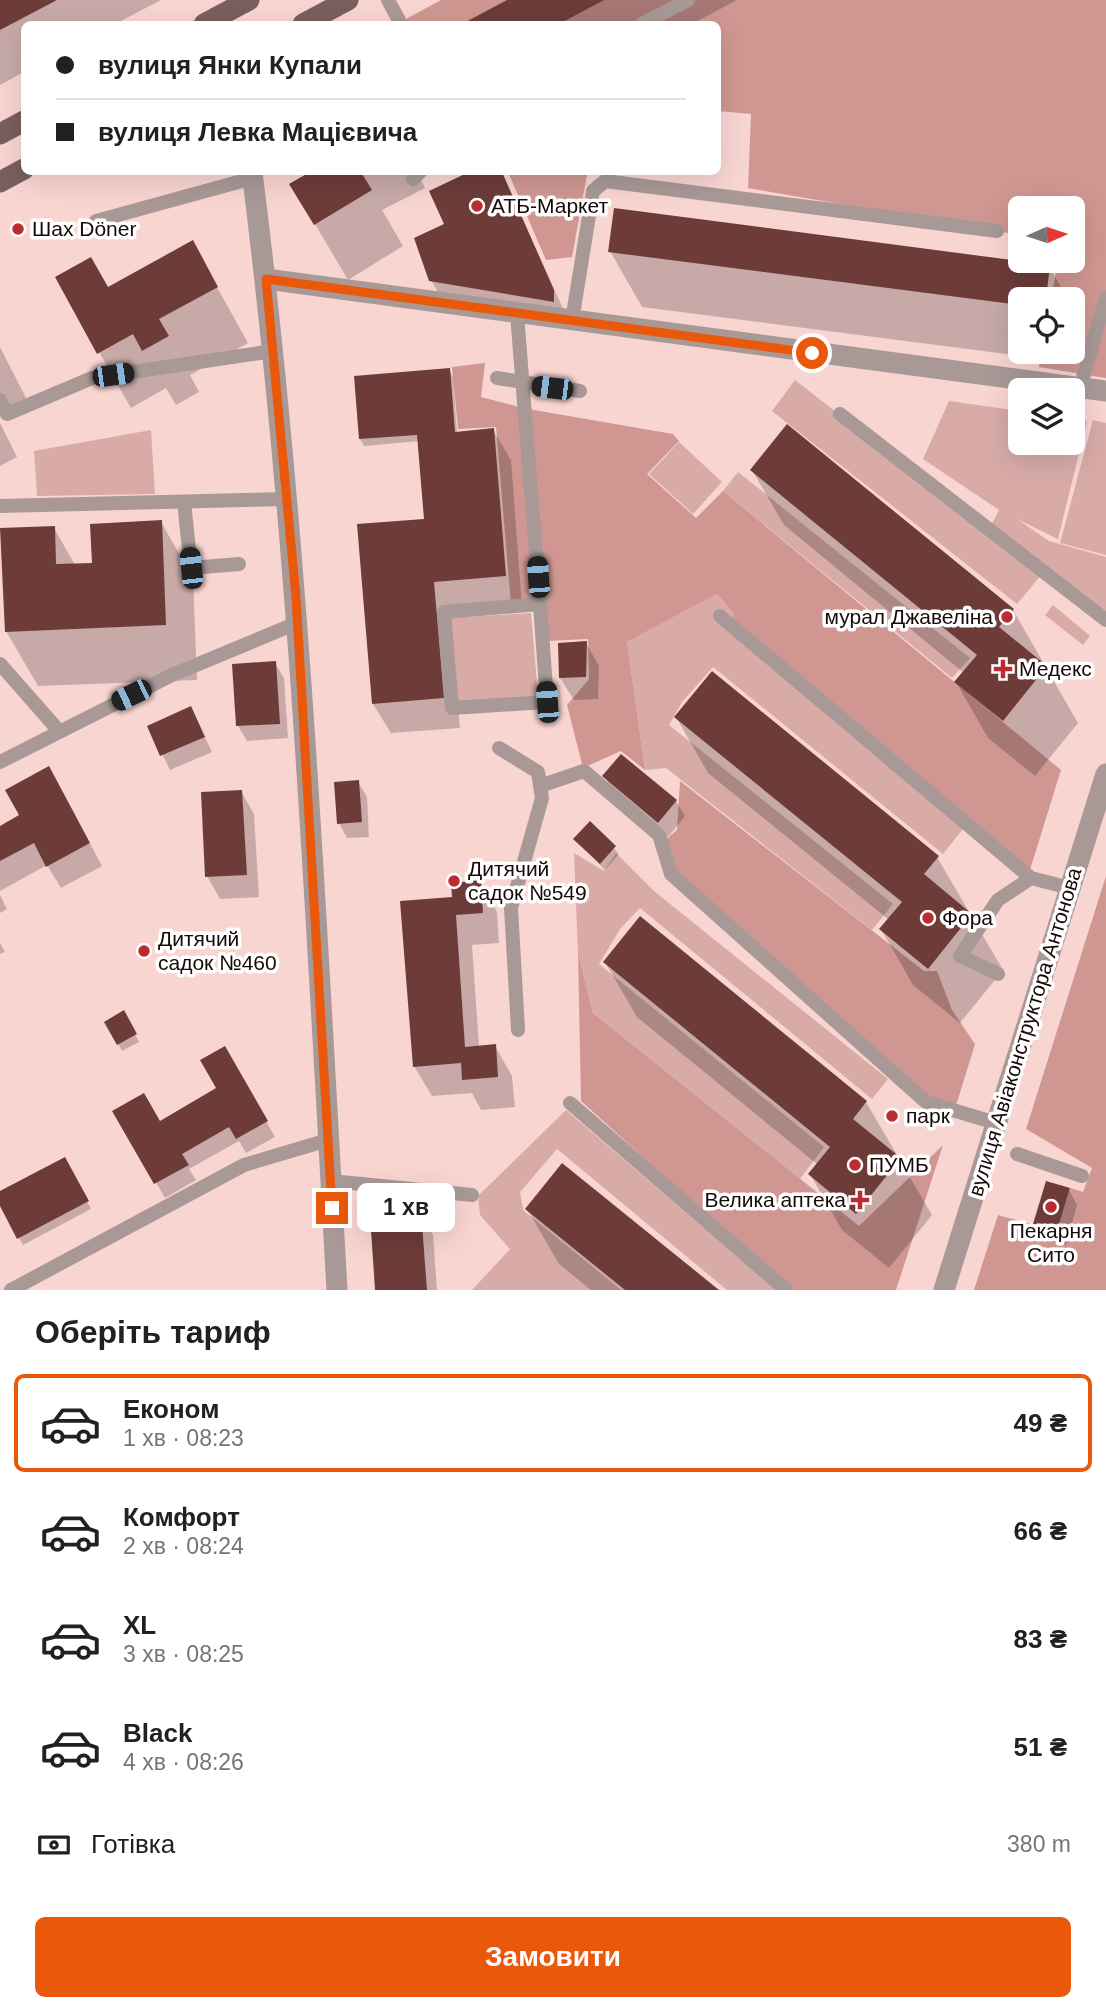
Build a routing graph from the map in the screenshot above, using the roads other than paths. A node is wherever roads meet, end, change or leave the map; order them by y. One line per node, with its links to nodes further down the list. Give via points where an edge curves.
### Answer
1 (248, 0): 5 (main road)
2 (348, 0): 6 (main road)
3 (388, 0): 7 (lane)
4 (688, 0): 8 (lane)
5 (210, 21)
6 (309, 21)
7 (399, 21)
8 (648, 21)
9 (21, 123): 10 (main road)
10 (0, 134)
11 (21, 171): 13 (main road)
12 (253, 175): 14 (lane); 16 (street)
13 (0, 182)
14 (96, 221)
15 (997, 231): 19 (lane, via 605,181 593,191)
16 (266, 279): 18 (street); 20 (street)
17 (1106, 298): 22 (lane)
18 (517, 314): 19 (street); 24 (lane)
19 (572, 321): 23 (street)
20 (273, 351): 28 (lane, via 92,378 7,414); 30 (street)
21 (497, 378): 24 (lane)
22 (1083, 378)
23 (1008, 379)
24 (524, 385): 26 (lane); 34 (lane)
25 (1085, 389): 27 (street)
26 (580, 391)
27 (1106, 391)
28 (0, 400)
29 (840, 414): 36 (lane)
30 (286, 499): 31 (lane); 37 (street)
31 (184, 502): 32 (lane); 33 (lane, via 191,568)
32 (0, 506)
33 (239, 564)
34 (540, 604): 34 (lane, via 547,702 452,708 444,612)
35 (720, 616): 44 (lane)
36 (1106, 620)
37 (297, 622): 39 (lane, via 172,675); 50 (street)
38 (0, 664): 39 (lane)
39 (59, 731): 41 (lane)
40 (499, 748): 43 (lane, via 538,772)
41 (0, 762)
42 (1106, 774): 45 (street, вулиця Авіаконструктора Антонова)
43 (540, 786): 47 (lane, via 542,798 511,908); 49 (lane, via 584,771 659,835 671,874 926,1102)
44 (1031, 877): 45 (lane); 46 (lane, via 998,900 960,956)
45 (1070, 888): 49 (street, вулиця Авіаконструктора Антонова)
46 (998, 974)
47 (517, 1030)
48 (570, 1103): 57 (lane)
49 (996, 1123): 58 (street, вулиця Авіаконструктора Антонова)
50 (328, 1140): 53 (street); 55 (lane, via 244,1164)
51 (1017, 1154): 52 (lane)
52 (1082, 1176)
53 (331, 1181): 54 (lane); 56 (street)
54 (472, 1195)
55 (11, 1290)
56 (337, 1290)
57 (786, 1290)
58 (944, 1290)

